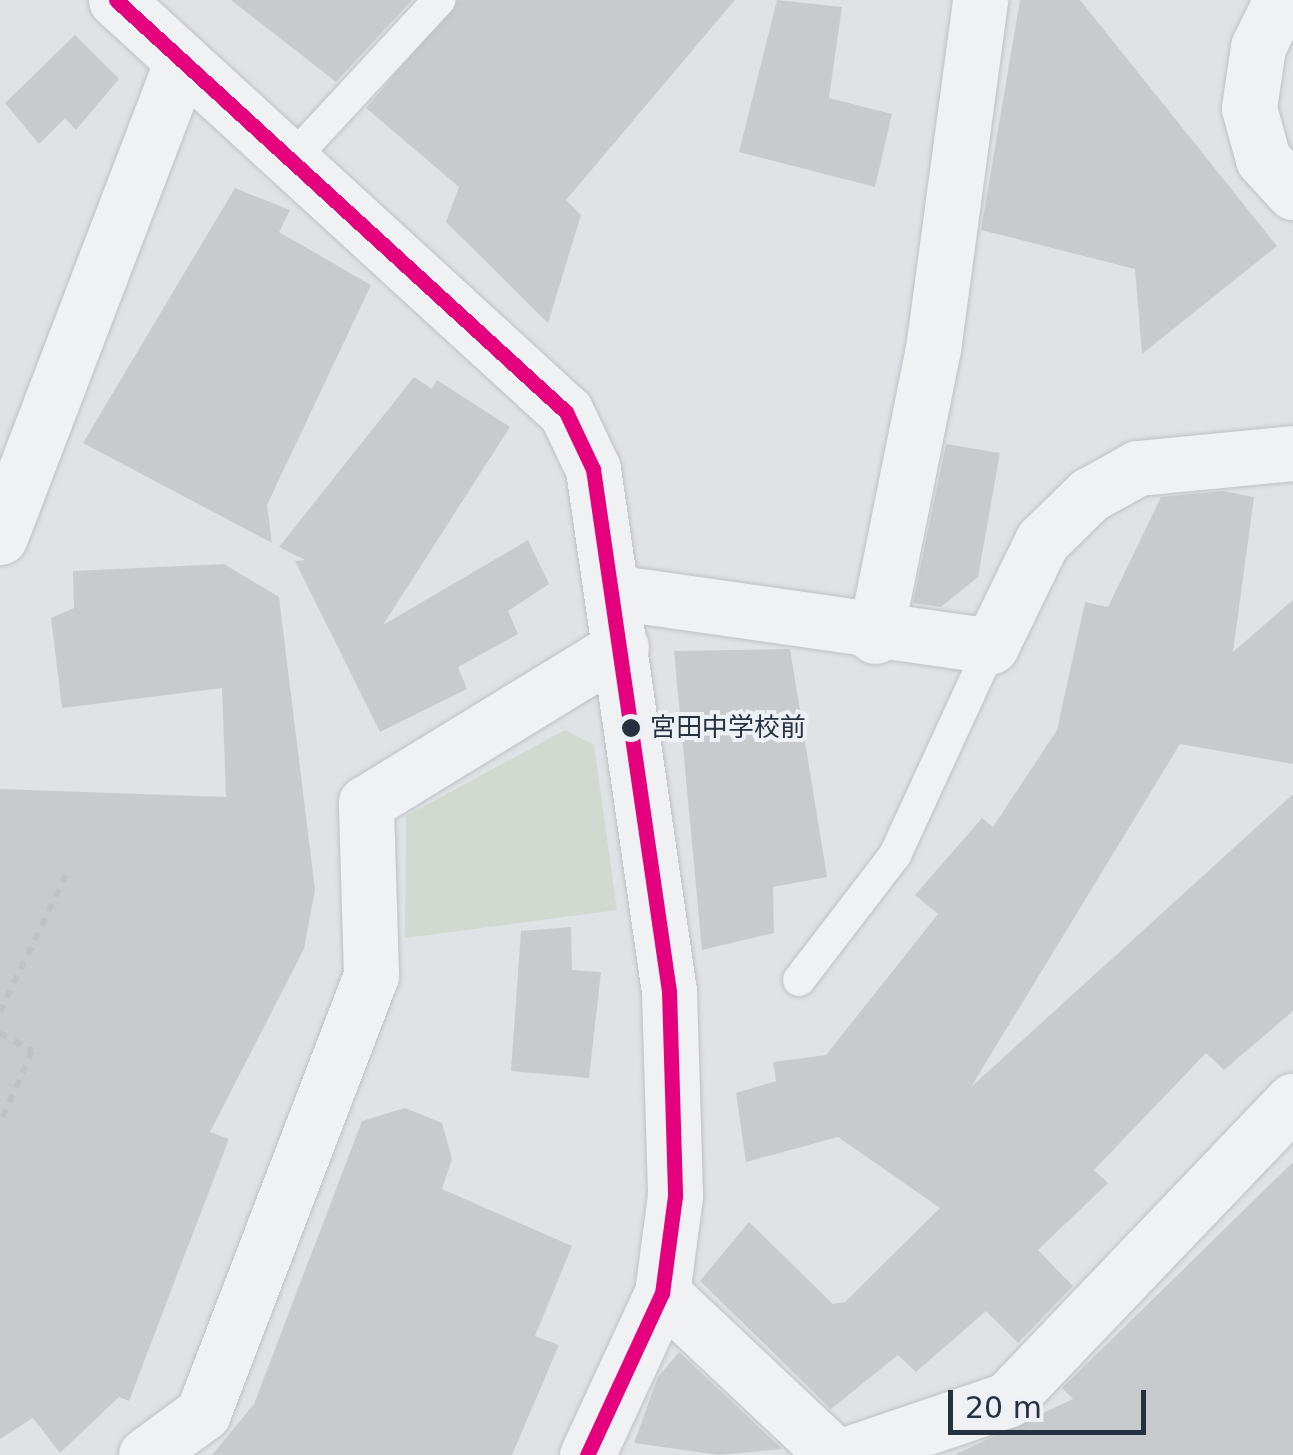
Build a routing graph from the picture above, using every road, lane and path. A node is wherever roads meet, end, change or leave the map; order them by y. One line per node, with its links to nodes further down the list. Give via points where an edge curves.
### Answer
1 (116, 0): 5 (street)
2 (439, 0): 6 (lane)
3 (980, 0): 11 (street, via 933,349)
4 (1281, 0): 7 (street, via 1258,46 1249,108 1263,158)
5 (182, 60): 6 (street); 9 (street)
6 (292, 158): 10 (street, via 566,412 593,470)
7 (1293, 192)
8 (1293, 453): 12 (street, via 1138,468 1089,495 1042,541)
9 (0, 537)
10 (613, 592): 11 (street); 13 (street)
11 (875, 636): 12 (street)
12 (991, 646): 15 (lane, via 895,855)
13 (621, 647): 20 (street, via 669,991 675,1196); 21 (street, via 366,803 371,975 203,1413)
14 (66, 875): 16 (path)
15 (799, 980)
16 (0, 1012)
17 (0, 1033): 19 (path, via 32,1051)
18 (1293, 1100): 24 (street, via 1007,1400)
19 (0, 1123)
20 (662, 1292): 22 (street); 23 (street)
21 (146, 1455)
22 (587, 1455)
23 (834, 1455)
24 (845, 1455)

